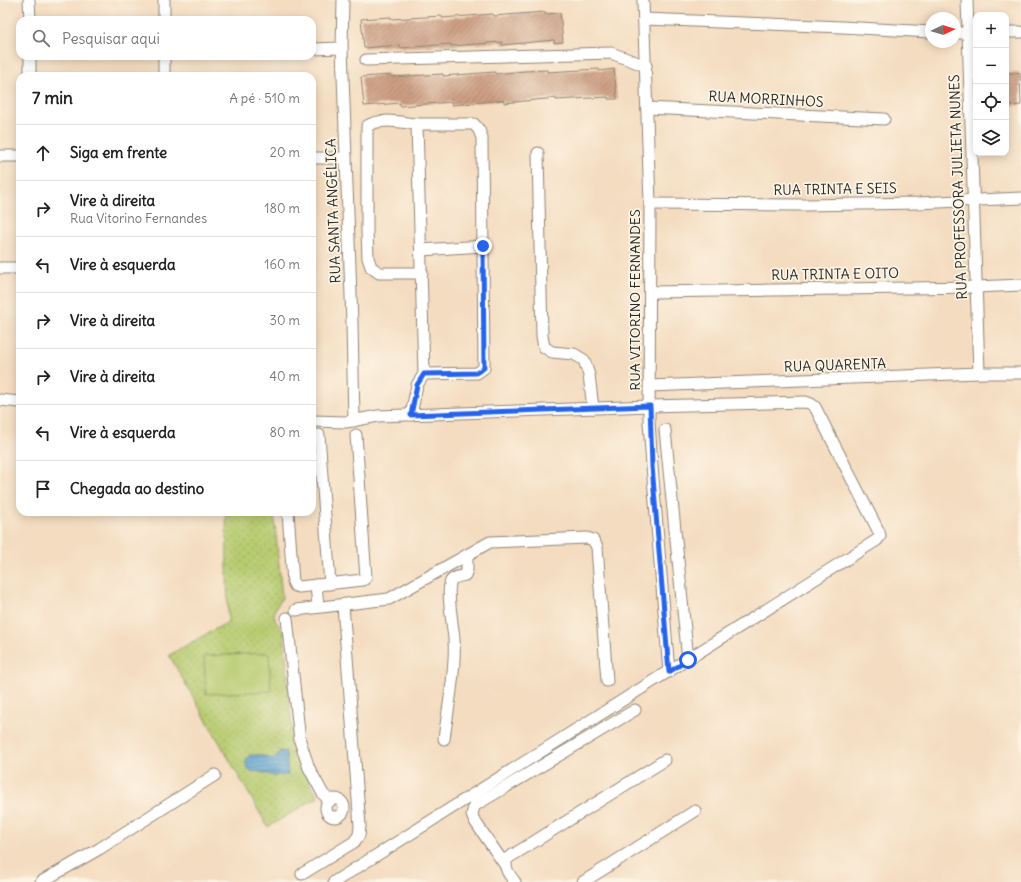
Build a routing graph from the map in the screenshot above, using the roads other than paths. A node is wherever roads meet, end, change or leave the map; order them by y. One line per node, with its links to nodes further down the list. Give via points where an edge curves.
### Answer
1 (30, 0): 6 (street)
2 (164, 0): 7 (street)
3 (343, 0): 14 (street, RUA SANTA ANGÉLICA)
4 (643, 0): 8 (street, RUA VITORINO FERNANDES)
5 (967, 0): 13 (street, RUA PROFESSORA JULIETA NUNES)
6 (30, 16)
7 (164, 16)
8 (644, 19): 9 (street); 19 (street, RUA VITORINO FERNANDES)
9 (925, 32)
10 (1009, 32): 11 (street)
11 (1021, 32)
12 (961, 33): 13 (street)
13 (972, 33): 31 (street, RUA PROFESSORA JULIETA NUNES)
14 (342, 48): 15 (street); 29 (street, RUA SANTA ANGÉLICA)
15 (316, 49)
16 (30, 60): 20 (street)
17 (164, 60): 21 (street)
18 (366, 60): 19 (street, via 611,52)
19 (646, 66): 22 (street, RUA VITORINO FERNANDES)
20 (30, 72)
21 (164, 72)
22 (647, 108): 23 (street, RUA MORRINHOS); 32 (street, RUA VITORINO FERNANDES)
23 (884, 119)
24 (417, 124): 33 (street, via 474,124 479,130 482,138); 34 (street); 37 (street, via 382,121 367,126 367,231 371,267 379,273)
25 (538, 153): 48 (street, via 544,347 552,352 574,354 584,360 589,375)
26 (0, 156): 27 (street)
27 (16, 156)
28 (316, 158): 29 (street)
29 (346, 158): 51 (street, RUA SANTA ANGÉLICA)
30 (1021, 198): 31 (street, RUA TRINTA E SEIS)
31 (973, 200): 32 (street, RUA TRINTA E SEIS, via 806,205); 39 (street, RUA PROFESSORA JULIETA NUNES)
32 (650, 204): 40 (street, RUA VITORINO FERNANDES)
33 (483, 246): 34 (street); 43 (street, via 484,368 476,373)
34 (421, 250): 37 (street)
35 (0, 268): 36 (street)
36 (16, 268)
37 (422, 273): 43 (street)
38 (1021, 286): 39 (street, RUA TRINTA E OITO)
39 (976, 287): 40 (street, RUA TRINTA E OITO); 41 (street, RUA PROFESSORA JULIETA NUNES)
40 (650, 292): 44 (street, RUA VITORINO FERNANDES)
41 (979, 373): 42 (street, RUA QUARENTA); 44 (street, RUA QUARENTA)
42 (1021, 373)
43 (424, 374): 49 (street, via 417,385)
44 (650, 386): 47 (street, RUA VITORINO FERNANDES)
45 (0, 400): 46 (street)
46 (16, 402)
47 (650, 406): 48 (street); 63 (street, via 811,404 880,536 878,540); 64 (street, RUA VITORINO FERNANDES, via 652,466)
48 (593, 408): 49 (street)
49 (411, 415): 51 (street, via 378,416)
50 (316, 421): 51 (street)
51 (354, 421)
52 (665, 430): 63 (street)
53 (319, 435): 57 (street)
54 (356, 435): 57 (street, via 366,578)
55 (288, 516): 58 (street, via 293,582 299,587)
56 (467, 555): 59 (street, via 389,599); 65 (street, via 490,542 572,538 593,540 597,547); 67 (street, via 465,575 451,581 454,640)
57 (330, 584): 58 (street)
58 (316, 585): 60 (street)
59 (343, 604): 60 (street); 73 (street, via 359,835 354,842)
60 (318, 607): 61 (street)
61 (296, 610)
62 (287, 618): 70 (street, via 300,741 309,768 323,794)
63 (688, 660): 64 (street)
64 (669, 672): 75 (street)
65 (607, 681)
66 (634, 710): 72 (street, via 474,806 474,820)
67 (444, 739)
68 (665, 760): 72 (street, via 508,858)
69 (216, 775): 74 (street, via 99,849)
70 (330, 801)
71 (695, 811): 77 (street)
72 (505, 865): 76 (street)
73 (302, 874)
74 (41, 882)
75 (334, 882)
76 (515, 882)
77 (583, 882)

